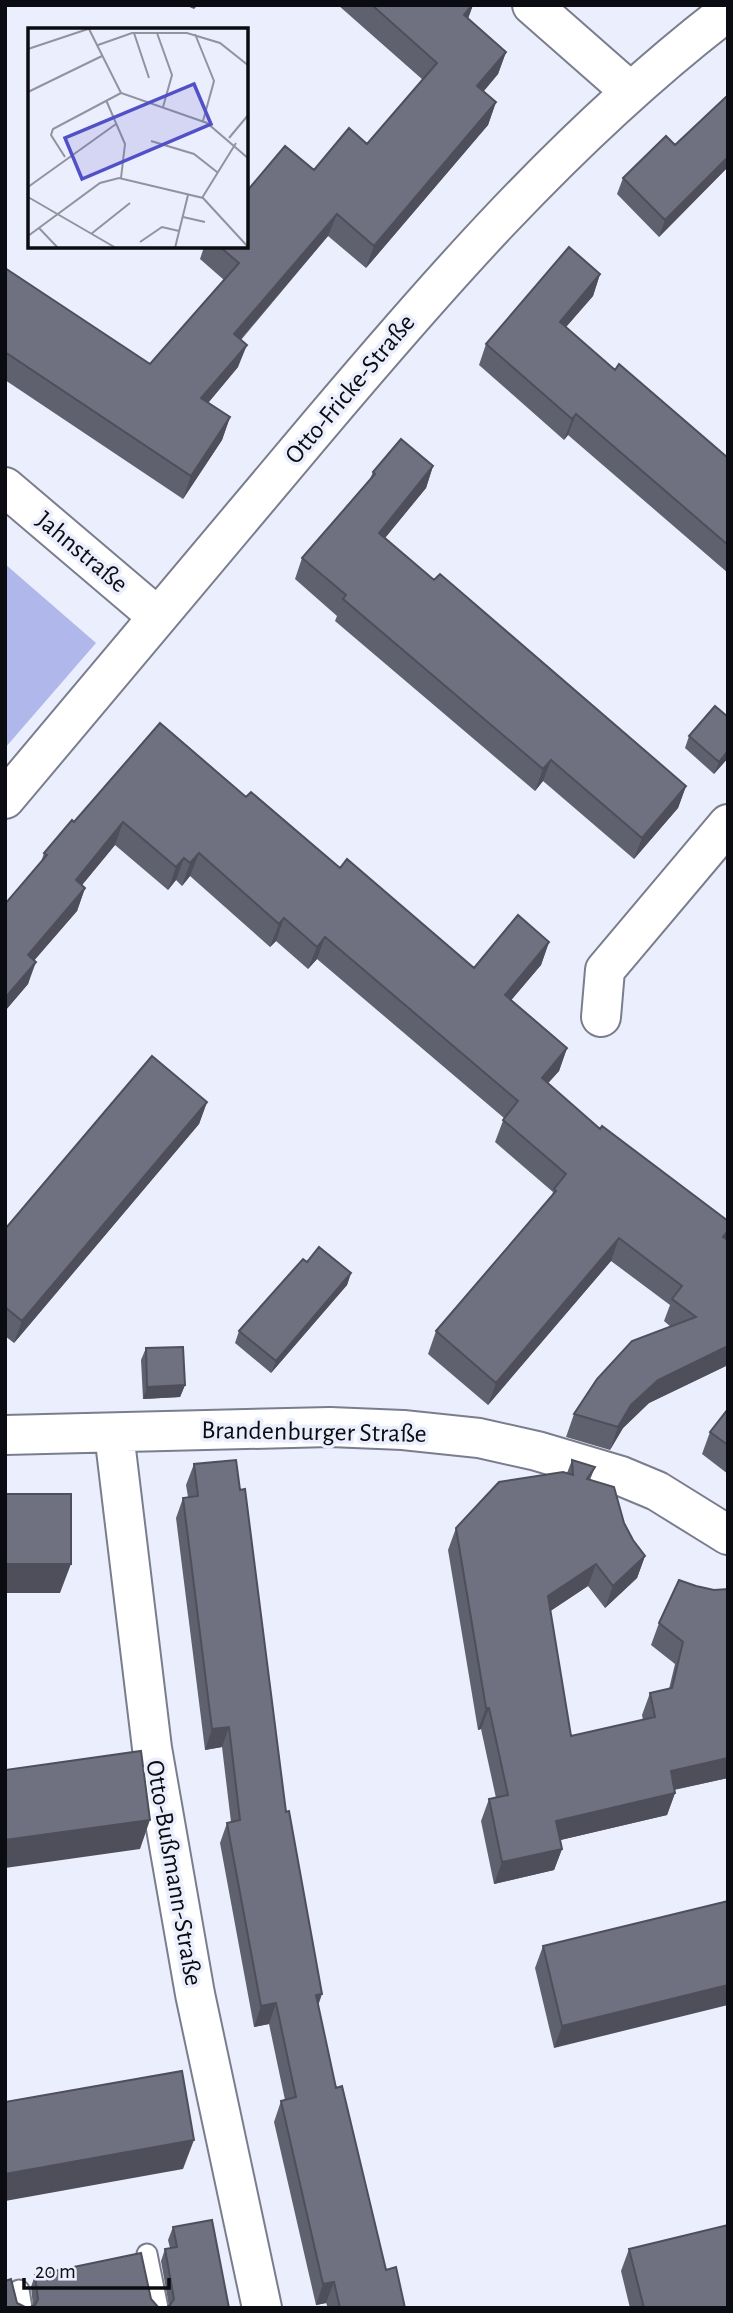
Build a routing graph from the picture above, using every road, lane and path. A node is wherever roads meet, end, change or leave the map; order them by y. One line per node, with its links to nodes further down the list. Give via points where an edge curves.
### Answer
1 (532, 5): 3 (street)
2 (728, 11): 3 (street, Otto-Fricke-Straße)
3 (631, 92): 5 (street, Otto-Fricke-Straße, via 528,191 405,323)
4 (5, 487): 5 (street, Jahnstraße)
5 (158, 617): 6 (street, Otto-Fricke-Straße)
6 (5, 799)
7 (728, 824): 8 (street, via 605,970)
8 (601, 1017)
9 (114, 1433): 10 (street, Brandenburger Straße); 11 (street, Brandenburger Straße, via 330,1427 479,1438 621,1476 657,1491); 14 (street, Otto-Bußmann-Straße, via 154,1762 195,1994)
10 (5, 1435)
11 (728, 1535)
12 (147, 2253): 13 (lane)
13 (158, 2308)
14 (262, 2308)

